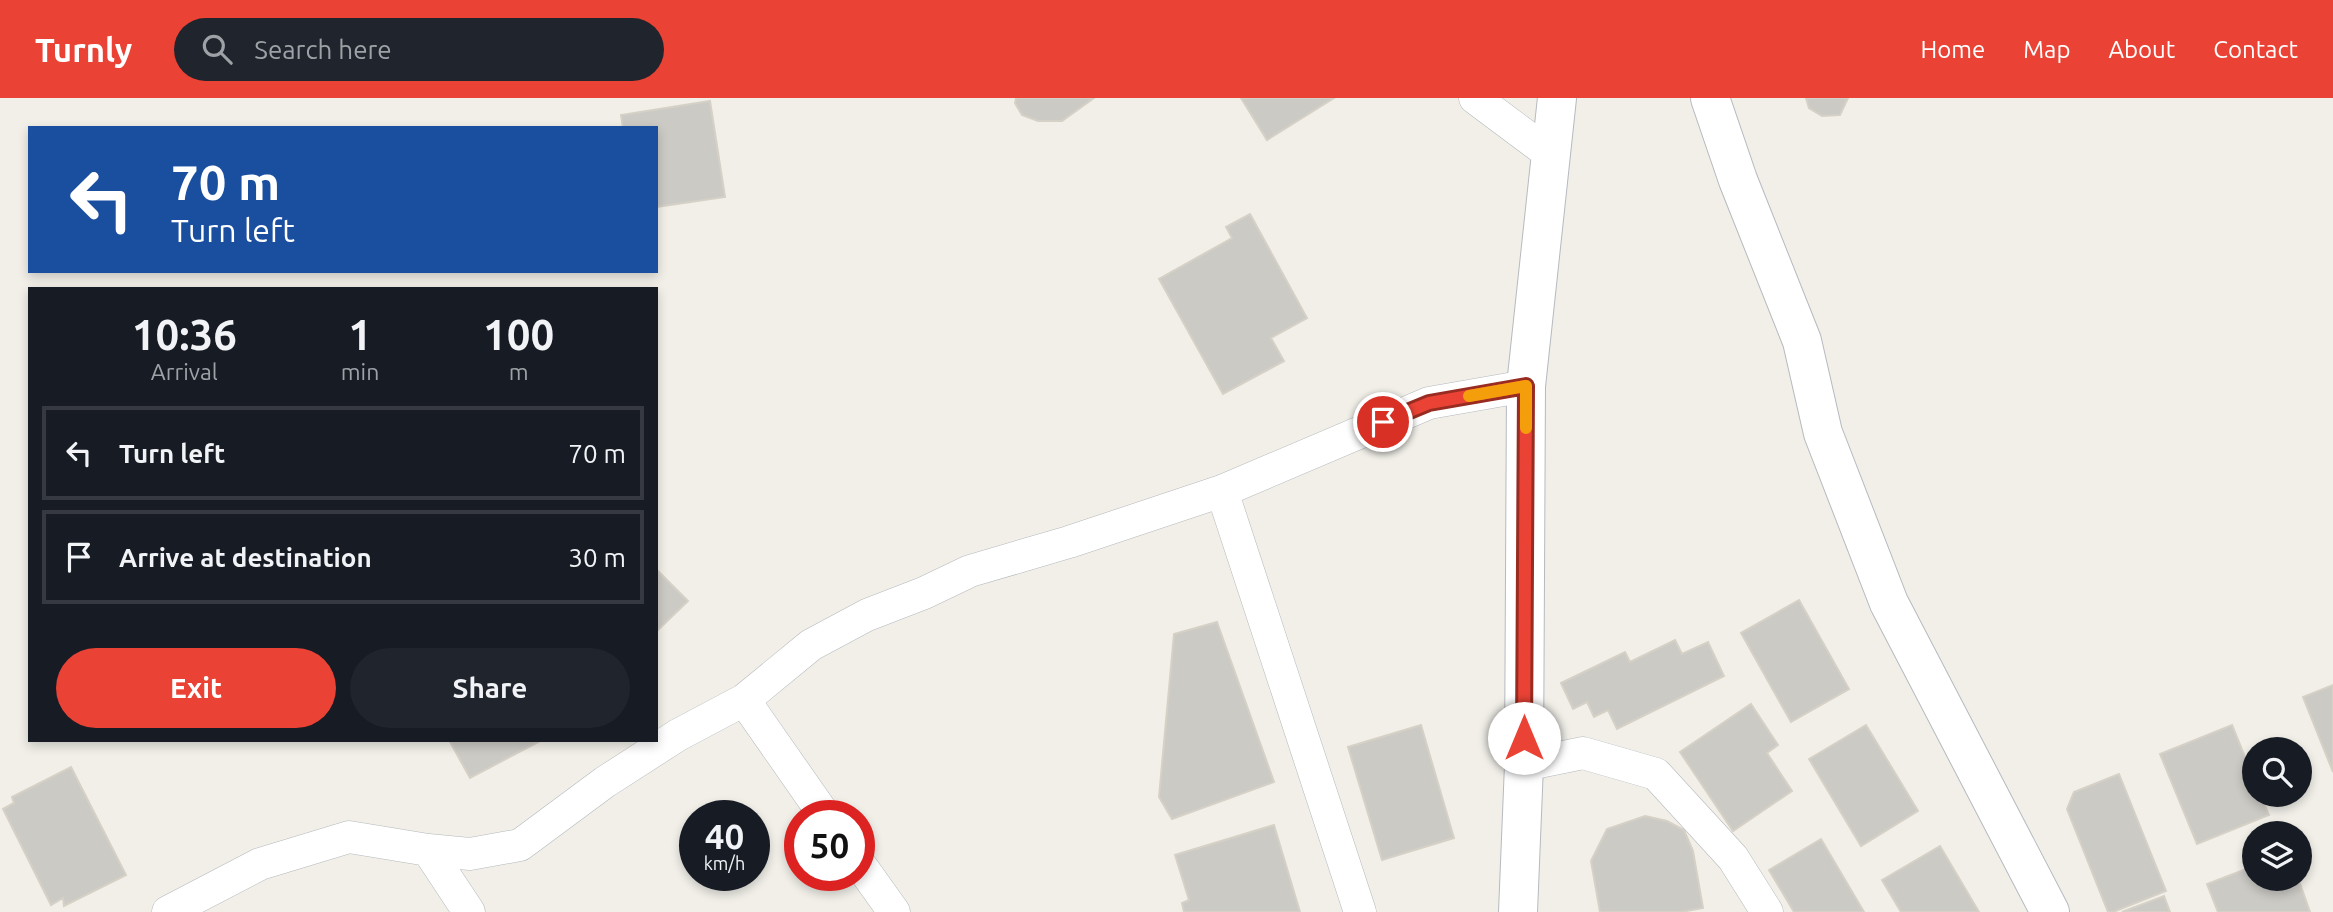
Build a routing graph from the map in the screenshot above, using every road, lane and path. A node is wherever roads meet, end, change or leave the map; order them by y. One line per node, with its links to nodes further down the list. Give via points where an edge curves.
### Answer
1 (1475, 98): 4 (street)
2 (1557, 98): 4 (main road)
3 (1710, 98): 18 (main road, via 1802,341 1823,433 1889,603)
4 (1550, 154): 5 (main road)
5 (1526, 386): 6 (street, via 1429,403); 8 (main road)
6 (1222, 491): 7 (street, via 970,570 867,615 811,645); 15 (street)
7 (744, 700): 9 (street); 10 (street, via 605,782 520,845 470,854)
8 (1524, 765): 16 (main road); 17 (street, via 1583,753 1656,774 1733,858)
9 (814, 800)
10 (428, 850): 12 (street, via 349,836 260,864); 13 (street)
11 (875, 885): 14 (street)
12 (168, 912)
13 (468, 912)
14 (894, 912)
15 (1360, 912)
16 (1518, 912)
17 (1767, 912)
18 (2050, 912)

